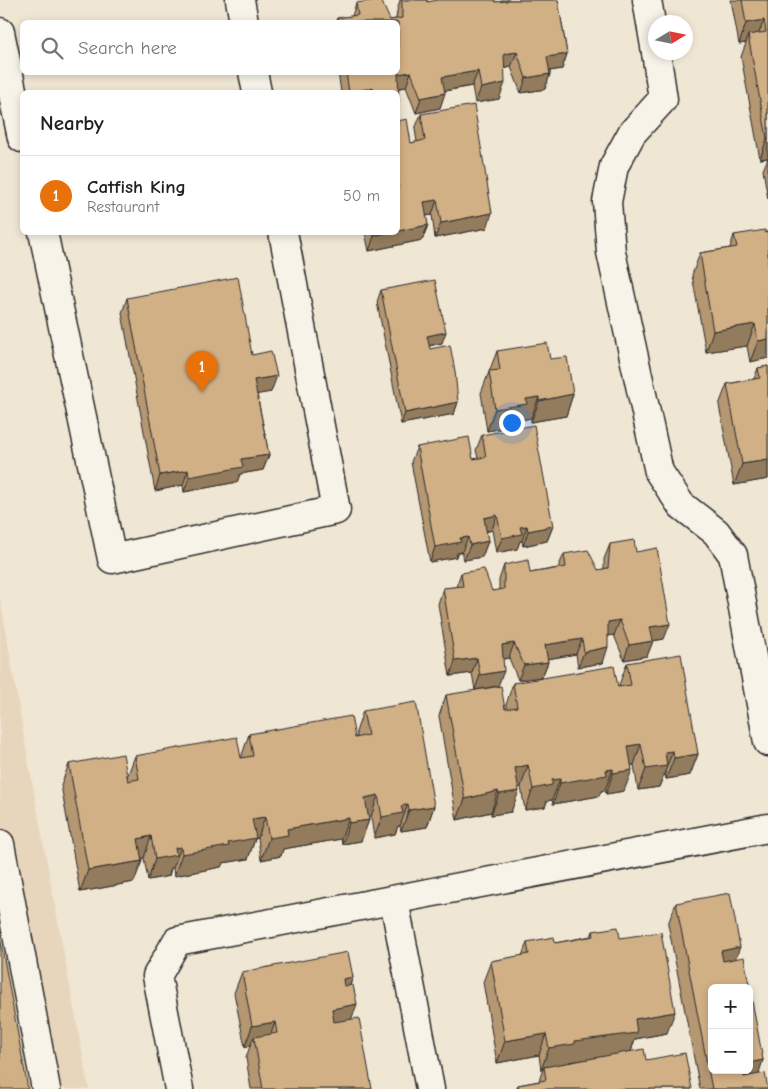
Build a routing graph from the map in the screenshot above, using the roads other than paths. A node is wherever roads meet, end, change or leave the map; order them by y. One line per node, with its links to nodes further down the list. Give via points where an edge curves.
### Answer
1 (240, 0): 4 (lane)
2 (647, 0): 3 (lane)
3 (650, 15)
4 (244, 20)
5 (0, 32): 9 (lane)
6 (657, 60): 12 (lane, via 663,99 632,134 614,166 608,202 611,252 659,472 681,505 716,532 733,555)
7 (254, 75): 8 (lane)
8 (257, 90)
9 (20, 128)
10 (44, 235): 11 (lane, via 112,559 336,510)
11 (284, 235)
12 (768, 742)
13 (768, 828): 15 (lane)
14 (0, 844): 16 (lane)
15 (394, 900): 17 (lane, via 177,941 157,976); 18 (lane)
16 (46, 1089)
17 (179, 1089)
18 (430, 1089)

